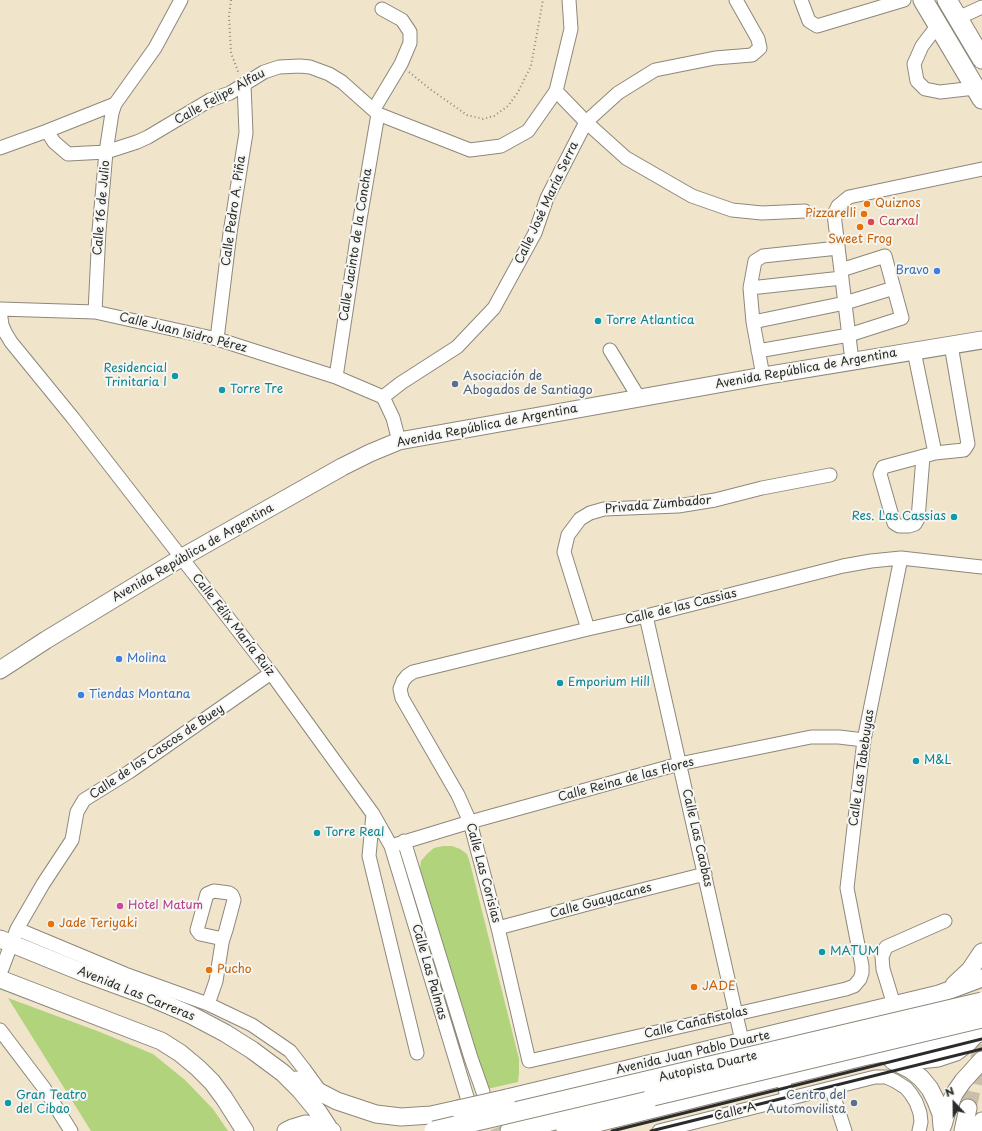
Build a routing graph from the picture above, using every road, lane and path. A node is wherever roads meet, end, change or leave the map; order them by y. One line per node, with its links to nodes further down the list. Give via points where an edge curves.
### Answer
1 (182, 0): 20 (street, via 155,48)
2 (231, 0): 17 (path, via 231,53)
3 (543, 0): 16 (path, via 531,66 508,106 494,116 483,119 467,115 430,89)
4 (736, 0): 22 (street, Calle José María Serra, via 758,39 760,48 752,55 715,58 655,70 618,93)
5 (801, 0): 10 (street, via 809,20 817,26)
6 (904, 0): 10 (street)
7 (923, 0): 14 (highway)
8 (946, 0): 13 (highway)
9 (572, 1): 18 (street, Calle Felipe Alfau, via 571,29)
10 (872, 5)
11 (982, 7): 13 (street)
12 (382, 9): 16 (street, via 402,20 410,32 410,43)
13 (958, 18): 15 (highway)
14 (938, 25): 19 (highway); 19 (street, via 922,46 914,64 917,81 925,89)
15 (982, 59)
16 (401, 64): 21 (street)
17 (244, 84): 21 (street, Calle Felipe Alfau, via 256,75 271,69 287,66 310,67 342,82); 25 (street, Calle Felipe Alfau, via 230,93 210,100 148,137); 37 (street, Calle Pedro A. Piña, via 246,133)
18 (556, 91): 21 (street, Calle Felipe Alfau, via 528,131 501,146 470,150); 22 (street)
19 (979, 94)
20 (115, 104): 23 (street); 25 (street, Calle 16 de Julio)
21 (376, 112): 45 (street, Calle Jacinto de la Concha)
22 (586, 122): 27 (street, via 626,158 692,196 732,210 762,213); 46 (street, Calle José María Serra, via 547,198 535,233 494,308 457,347 400,382)
23 (47, 131): 24 (street); 25 (street, Calle Felipe Alfau, via 54,142 68,154)
24 (0, 148)
25 (106, 152): 34 (street, Calle 16 de Julio)
26 (982, 169): 28 (street, via 849,197 838,206 834,214)
27 (805, 211)
28 (838, 248): 29 (street); 30 (street, via 763,256 755,261)
29 (841, 274): 30 (street); 31 (street, via 885,256); 32 (street)
30 (750, 288): 35 (street)
31 (894, 288): 32 (street); 36 (street, via 902,318)
32 (845, 303): 35 (street); 36 (street)
33 (0, 310): 34 (street, Calle Juan Isidro Pérez); 52 (street, Calle Félix María Ruiz, via 2,325 8,337)
34 (94, 312): 37 (street, Calle Juan Isidro Pérez)
35 (753, 322): 41 (street)
36 (849, 335): 41 (street); 43 (street)
37 (217, 339): 45 (street, Calle Juan Isidro Pérez)
38 (982, 340): 39 (main road, Avenida República de Argentina)
39 (951, 345): 42 (main road, Avenida República de Argentina); 49 (street, via 968,444 964,450)
40 (610, 350): 47 (street)
41 (758, 351): 44 (street)
42 (914, 351): 43 (main road, Avenida República de Argentina); 49 (street)
43 (852, 361): 44 (main road, Avenida República de Argentina)
44 (763, 376): 47 (main road, Avenida República de Argentina)
45 (336, 377): 46 (street, Calle Juan Isidro Pérez)
46 (383, 397): 48 (street, via 393,418)
47 (639, 398): 48 (main road, Avenida República de Argentina)
48 (399, 441): 52 (main road, Avenida República de Argentina, via 342,467)
49 (935, 453): 50 (street)
50 (923, 457): 50 (street, via 883,467 880,474 894,523 899,526 915,524 918,519)
51 (830, 475): 56 (street, Privada Zumbador, via 685,505 604,509 580,519 568,534 564,552)
52 (181, 558): 57 (main road, Avenida República de Argentina); 58 (street, Calle Félix María Ruiz)
53 (901, 558): 54 (street, Calle de las Cassias); 55 (street, Calle de las Cassias, via 843,566); 60 (street, Calle Las Tabebuyas)
54 (982, 567)
55 (646, 616): 56 (street, Calle de las Cassias); 61 (street, Calle Las Caobas)
56 (588, 629): 59 (street, Calle de las Cassias, via 413,672 403,681 400,689)
57 (0, 670)
58 (271, 673): 62 (street, Calle Félix María Ruiz); 69 (street, Calle de los Cascos de Buey, via 129,772 84,800 77,812 72,840)
59 (402, 698): 63 (street, Calle Las Corisias, via 458,795)
60 (864, 740): 61 (street, Calle Reina de las Flores, via 811,737); 75 (street, Calle Las Tabebuyas, via 846,888 862,966)
61 (680, 764): 63 (street, Calle Reina de las Flores); 66 (street, Calle Las Caobas)
62 (373, 814): 65 (street, Calle Félix María Ruiz); 85 (street, via 368,856)
63 (470, 822): 64 (street, Calle Reina de las Flores); 68 (street, Calle Las Corisias)
64 (404, 841): 65 (street, Calle Reina de las Flores); 94 (street, Calle Las Palmas)
65 (391, 846): 96 (street, Calle Las Palmas)
66 (705, 874): 68 (street, Calle Guayacanes); 80 (street, Calle Las Caobas)
67 (945, 920): 79 (street, via 886,946 882,957 883,969)
68 (498, 928): 89 (street, Calle Las Corisias)
69 (9, 937): 72 (street, Calle de los Cascos de Buey); 78 (street); 90 (main road, Avenida Las Carreras, via 84,973 191,1015 252,1050)
70 (223, 940): 78 (street, via 216,981)
71 (982, 952): 76 (main road, via 970,970)
72 (0, 974)
73 (982, 978): 76 (main road, Avenida Juan Pablo Duarte)
74 (0, 979): 102 (main road, via 161,1041 180,1053 212,1082)
75 (860, 979): 80 (street, Calle Cañafistolas, via 854,986 846,989)
76 (940, 1000): 79 (main road, Avenida Juan Pablo Duarte, via 914,1000); 82 (main road); 84 (main road, via 953,1023 952,1033)
77 (982, 1002): 104 (highway, Autopista Duarte, bridge)
78 (208, 1004): 93 (street, via 252,1025 290,1051)
79 (894, 1005): 83 (main road, Avenida Juan Pablo Duarte)
80 (737, 1014): 83 (street, Calle Las Caobas); 89 (street, Calle Cañafistolas)
81 (0, 1030): 101 (street, via 44,1088)
82 (981, 1031): 84 (main road); 87 (main road, via 956,1052 938,1058); 105 (highway, Autopista Duarte, bridge)
83 (742, 1041): 96 (main road, Avenida Juan Pablo Duarte, bridge, via 507,1098)
84 (946, 1041): 86 (main road)
85 (417, 1053)
86 (863, 1058): 87 (main road); 91 (main road)
87 (886, 1059): 99 (main road, via 911,1070 930,1089 941,1114)
88 (982, 1060): 99 (main road, via 954,1094)
89 (529, 1061)
90 (283, 1073): 93 (main road, Avenida Juan Pablo Duarte); 100 (main road, Avenida Las Carreras, via 305,1096)
91 (783, 1077): 95 (street); 106 (main road)
92 (831, 1088): 95 (street, Calle A); 108 (street); 109 (street, Calle A, via 875,1077 886,1077 896,1081 906,1088 916,1102 921,1122)
93 (320, 1092): 96 (main road, Avenida Juan Pablo Duarte, via 376,1114 401,1117 432,1115)
94 (483, 1092)
95 (787, 1099): 107 (street, Calle A)
96 (462, 1103)
97 (968, 1108): 110 (main road)
98 (982, 1121): 111 (main road)
99 (942, 1129)
100 (331, 1130): 103 (main road, via 305,1124)
101 (71, 1131)
102 (245, 1131)
103 (286, 1131)
104 (434, 1131)
105 (510, 1131)
106 (565, 1131)
107 (660, 1131)
108 (845, 1131)
109 (919, 1131)
110 (963, 1131)
111 (980, 1131)

